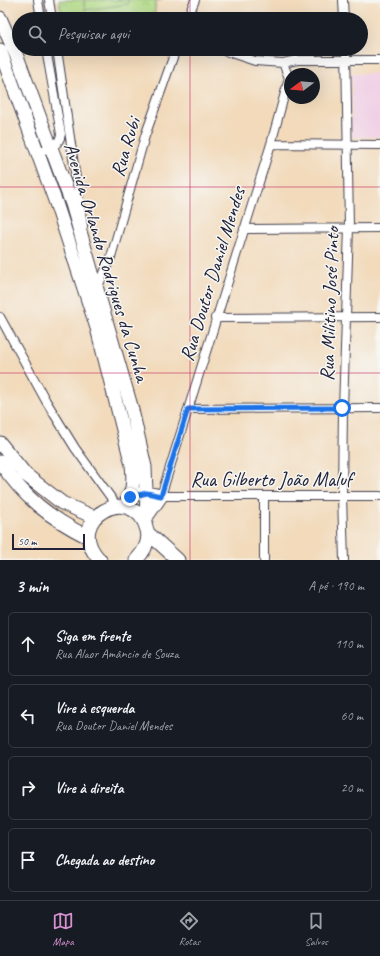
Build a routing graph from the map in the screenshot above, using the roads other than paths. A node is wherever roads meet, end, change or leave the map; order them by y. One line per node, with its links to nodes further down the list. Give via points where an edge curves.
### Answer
1 (38, 0): 5 (street)
2 (49, 0): 6 (street)
3 (194, 0): 7 (street)
4 (343, 0): 8 (street)
5 (40, 12)
6 (51, 12)
7 (190, 12)
8 (344, 12)
9 (0, 18): 10 (main road, Avenida Orlando Rodrigues da Cunha)
10 (12, 45)
11 (0, 50): 23 (main road, Avenida Orlando Rodrigues da Cunha)
12 (17, 56): 23 (main road, Avenida Orlando Rodrigues da Cunha)
13 (47, 56): 23 (street, via 61,134 60,141)
14 (58, 56): 27 (street)
15 (174, 56): 28 (street, Rua Rubi, via 145,136 110,257)
16 (238, 56): 19 (street, via 255,62)
17 (346, 59): 18 (street); 19 (street, via 297,60); 21 (street, Rua Militino José Pinto)
18 (380, 60)
19 (283, 63): 20 (street, Rua Doutor Daniel Mendes, via 290,78)
20 (271, 144): 21 (street); 26 (street, Rua Doutor Daniel Mendes)
21 (346, 144): 22 (street); 24 (street, Rua Militino José Pinto)
22 (380, 145)
23 (44, 149): 27 (main road, Avenida Orlando Rodrigues da Cunha, via 72,204); 28 (main road, Avenida Orlando Rodrigues da Cunha)
24 (348, 228): 25 (street); 26 (street); 30 (street, Rua Militino José Pinto)
25 (380, 228)
26 (244, 229): 32 (street, Rua Doutor Daniel Mendes)
27 (87, 257): 28 (main road, Avenida Orlando Rodrigues da Cunha)
28 (91, 292): 38 (main road, Avenida Orlando Rodrigues da Cunha, via 131,406 145,467); 43 (main road, Avenida Orlando Rodrigues da Cunha, via 97,328 132,465 134,487)
29 (0, 317): 43 (street, via 75,448)
30 (347, 317): 31 (street); 32 (street); 33 (street, Rua Militino José Pinto)
31 (380, 317)
32 (215, 318): 35 (street, Rua Doutor Daniel Mendes)
33 (342, 408): 34 (street); 35 (street); 40 (street, Rua Militino José Pinto)
34 (380, 408)
35 (188, 409): 39 (street, Rua Doutor Daniel Mendes)
36 (0, 443): 44 (main road, via 26,475 62,503)
37 (0, 462): 46 (main road, via 13,482 40,508)
38 (147, 493): 39 (main road); 43 (main road); 45 (main road, Avenida Orlando Rodrigues da Cunha)
39 (161, 496): 42 (street, Rua Gilberto João Maluf); 45 (main road)
40 (342, 496): 41 (street, Rua Gilberto João Maluf); 42 (street, Rua Gilberto João Maluf); 51 (street, Rua Militino José Pinto)
41 (380, 496)
42 (264, 497): 50 (street)
43 (124, 503): 44 (main road, via 101,511); 45 (main road)
44 (94, 517): 46 (main road)
45 (147, 524): 47 (main road); 49 (main road)
46 (88, 537): 48 (main road, via 94,554)
47 (143, 558)
48 (100, 560)
49 (178, 560)
50 (264, 560)
51 (344, 560)

